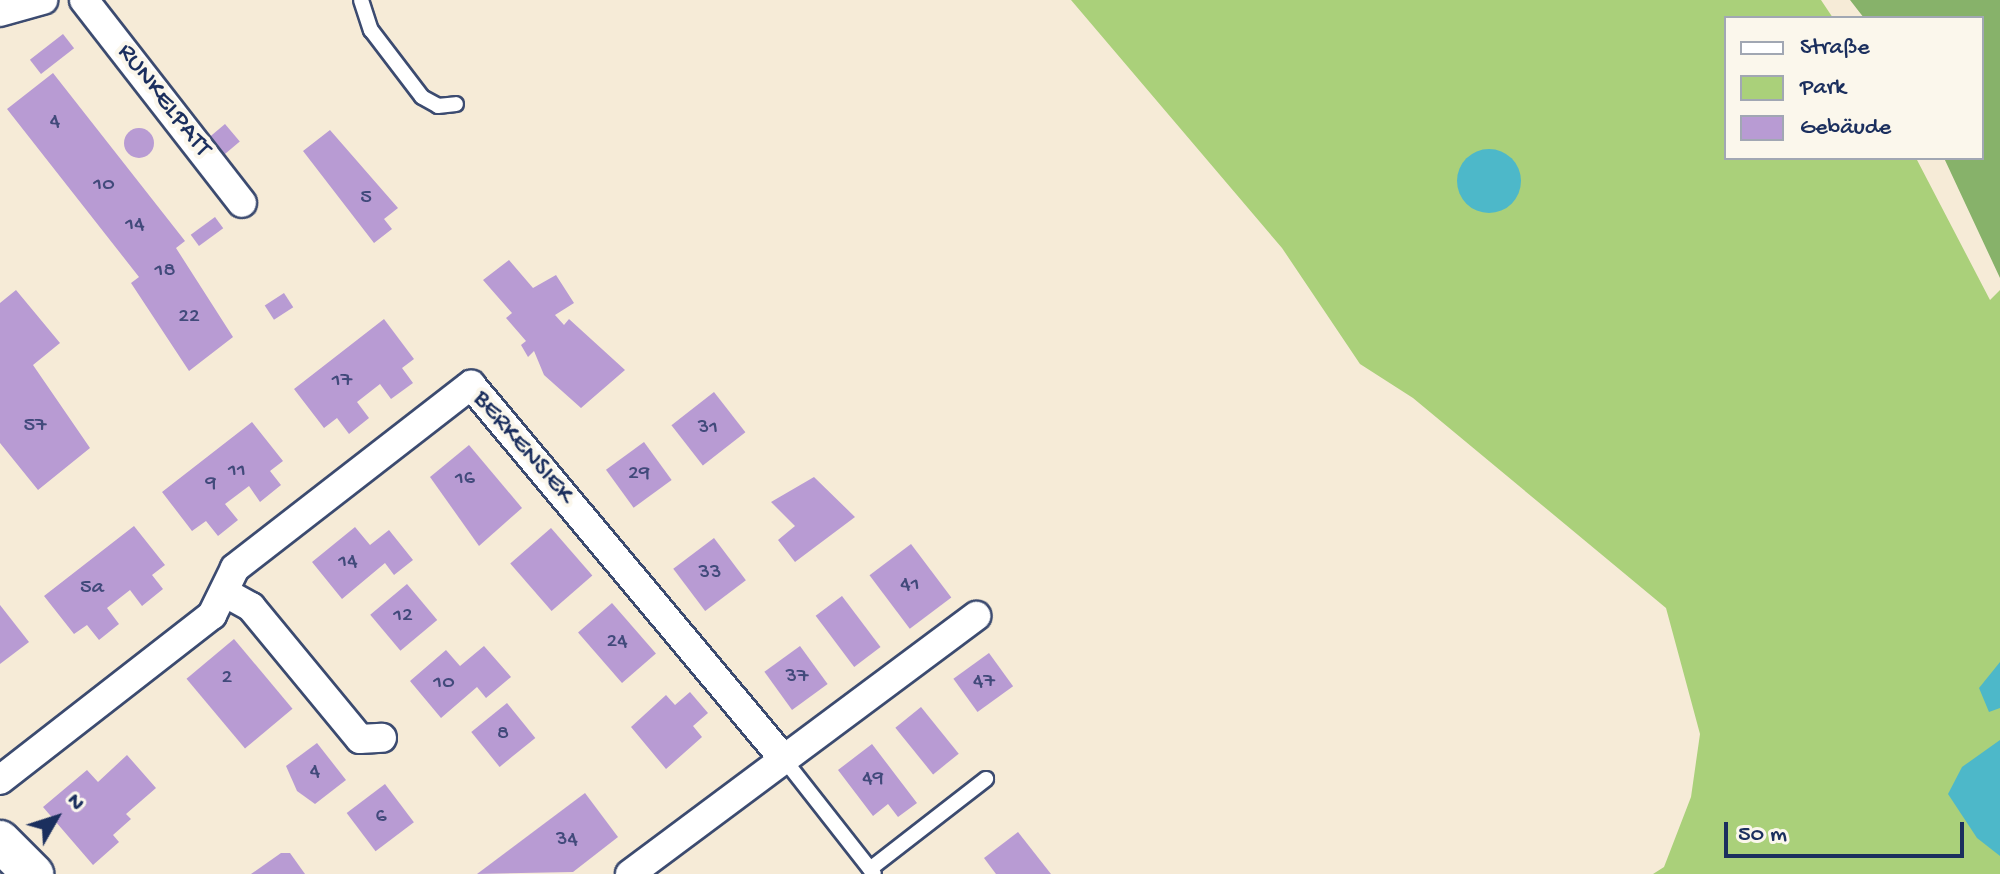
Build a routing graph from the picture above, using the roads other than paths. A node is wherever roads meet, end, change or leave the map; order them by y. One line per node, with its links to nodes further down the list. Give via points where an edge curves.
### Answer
1 (43, 0): 4 (street)
2 (84, 0): 6 (street, RUNKELPATT)
3 (361, 0): 5 (lane, via 371,30 422,97 438,106)
4 (0, 12)
5 (456, 104)
6 (242, 203)
7 (224, 592): 9 (street, via 251,607 360,739); 10 (street, BERKENSIEK, via 235,568 471,385); 12 (street, BERKENSIEK, via 212,615)
8 (976, 616): 10 (street)
9 (382, 738)
10 (782, 757): 14 (lane); 16 (street)
11 (986, 779): 14 (lane)
12 (0, 780)
13 (0, 841): 15 (street)
14 (872, 872)
15 (33, 874)
16 (630, 874)

